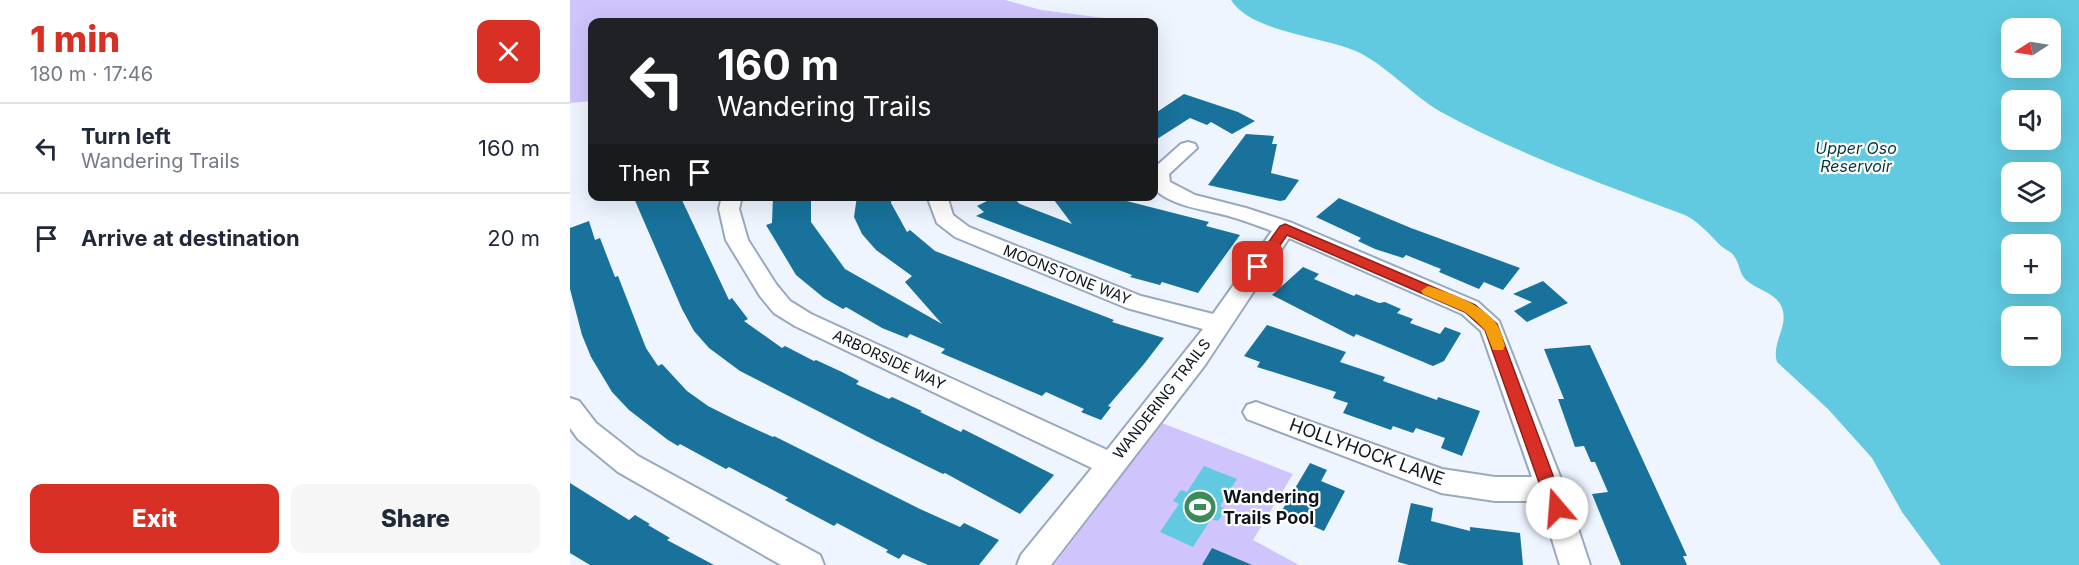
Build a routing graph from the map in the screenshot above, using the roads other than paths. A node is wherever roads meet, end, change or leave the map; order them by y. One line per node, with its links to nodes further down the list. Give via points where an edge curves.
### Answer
1 (1188, 148): 4 (street, via 1159,173 1160,184 1168,191)
2 (731, 201): 8 (street, ARBORSIDE WAY, via 729,209 737,240 782,307)
3 (939, 201): 5 (street, MOONSTONE WAY, via 944,218 962,232 1135,302)
4 (1285, 228): 5 (street, WANDERING TRAILS); 9 (street, via 1470,308 1481,317 1491,327)
5 (1218, 324): 8 (street, WANDERING TRAILS, via 1196,358)
6 (570, 408): 10 (street, via 587,431 628,464)
7 (1256, 412): 9 (street, HOLLYHOCK LANE, via 1441,482 1495,489)
8 (1111, 464): 11 (street, WANDERING TRAILS)
9 (1551, 489): 12 (street)
10 (809, 565)
11 (1032, 565)
12 (1575, 565)

